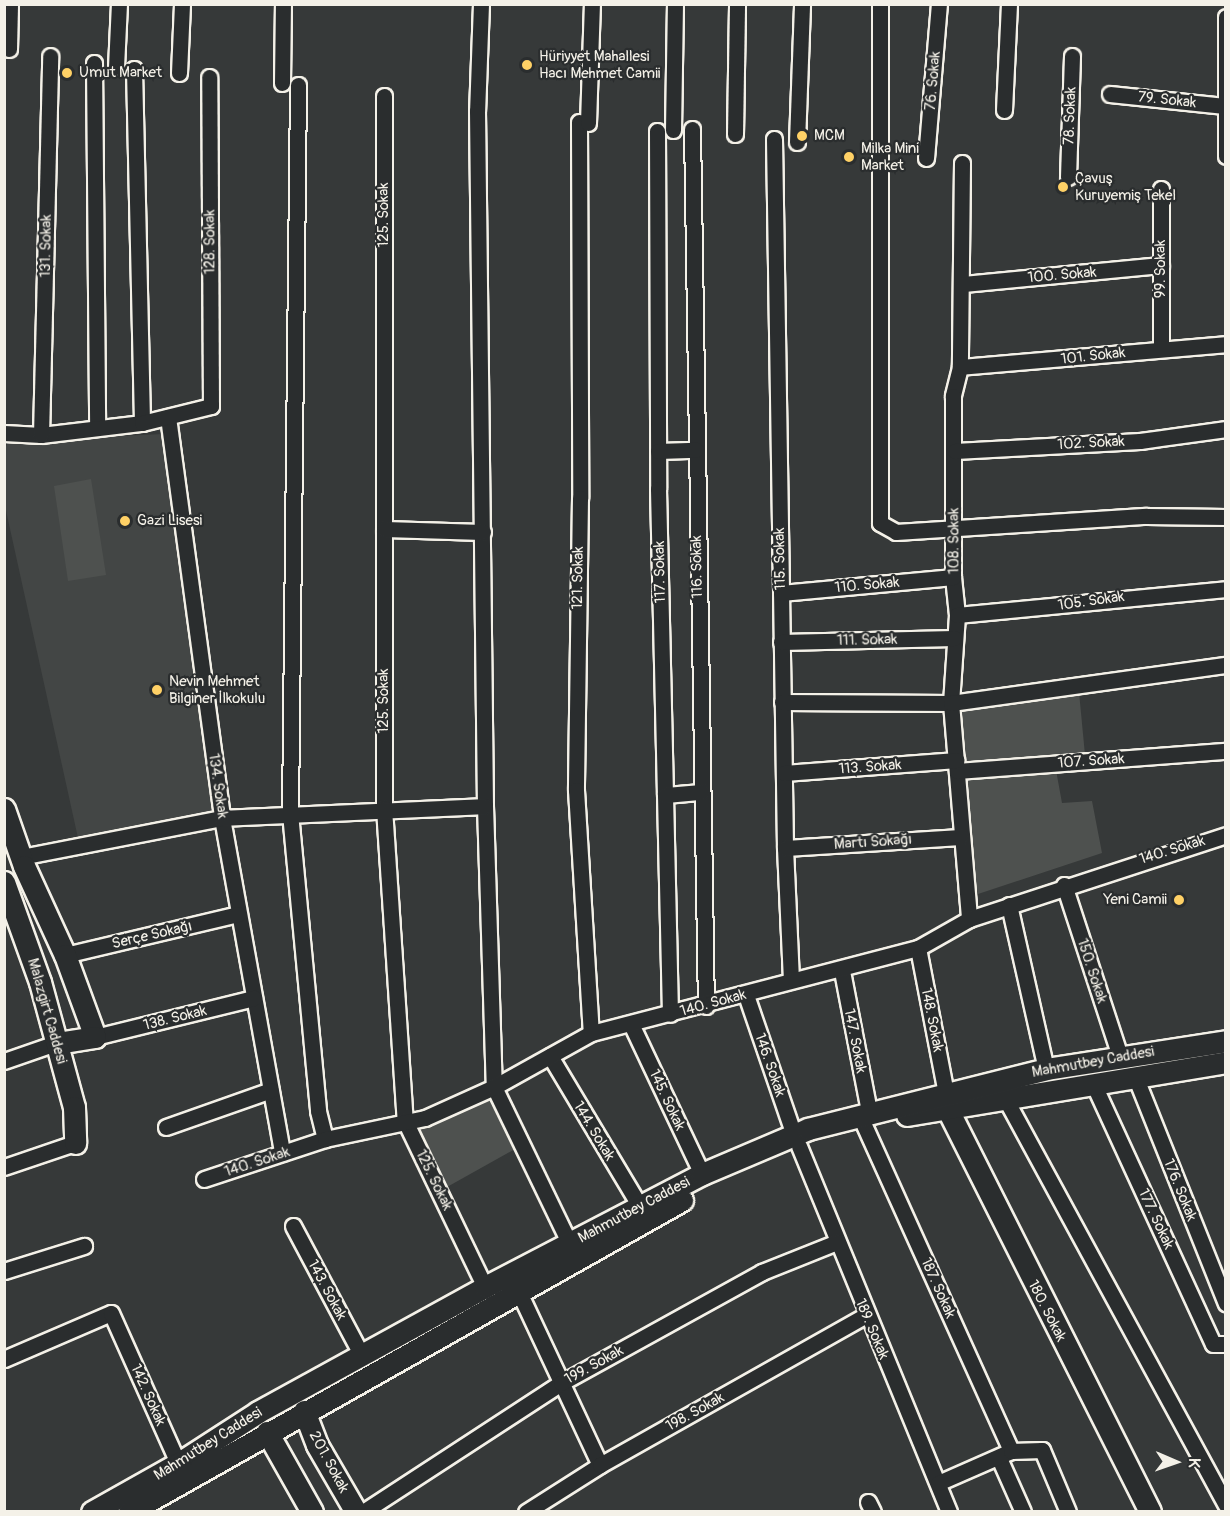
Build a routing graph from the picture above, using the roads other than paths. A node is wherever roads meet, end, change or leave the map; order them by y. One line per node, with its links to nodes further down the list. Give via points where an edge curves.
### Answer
1 (10, 4): 14 (street)
2 (119, 4): 18 (street)
3 (182, 4): 20 (street)
4 (283, 4): 23 (street)
5 (481, 4): 57 (street, via 477,111)
6 (592, 4): 96 (street, 121. Sokak, via 583,122 576,790)
7 (675, 4): 30 (street)
8 (737, 4): 32 (street)
9 (802, 4): 34 (street)
10 (880, 4): 56 (street, via 880,523 896,532)
11 (939, 4): 36 (street, 76. Sokak)
12 (1009, 4): 28 (street)
13 (1226, 17): 21 (street)
14 (9, 49)
15 (50, 56): 50 (street, 131. Sokak)
16 (1072, 56): 38 (street, 78. Sokak)
17 (94, 63): 47 (street)
18 (116, 68)
19 (134, 69): 46 (street)
20 (179, 73)
21 (1224, 75): 27 (street)
22 (209, 77): 45 (street, 128. Sokak, via 211,406)
23 (282, 84)
24 (298, 86): 75 (street)
25 (1110, 94): 27 (street, 79. Sokak)
26 (384, 96): 55 (street, 125. Sokak)
27 (1224, 106): 35 (street)
28 (1004, 110)
29 (692, 129): 51 (street, 116. Sokak)
30 (673, 130)
31 (657, 131): 52 (street, 117. Sokak)
32 (735, 134)
33 (774, 139): 60 (street, 115. Sokak)
34 (796, 142)
35 (1226, 156)
36 (926, 158)
37 (962, 163): 41 (street, 108. Sokak)
38 (1068, 177)
39 (1161, 189): 40 (street, 99. Sokak)
40 (1161, 265): 41 (street, 100. Sokak); 43 (street, 99. Sokak)
41 (963, 284): 44 (street, 108. Sokak)
42 (1226, 344): 43 (street, 101. Sokak)
43 (1161, 349): 44 (street, 101. Sokak)
44 (960, 367): 53 (street, 108. Sokak, via 953,396)
45 (168, 417): 46 (street); 76 (street, 134. Sokak)
46 (142, 423): 47 (street)
47 (97, 428): 50 (street)
48 (1226, 429): 53 (street, 102. Sokak, via 1140,441)
49 (4, 433): 50 (street)
50 (41, 435)
51 (696, 450): 52 (street); 70 (street, 116. Sokak)
52 (658, 451): 71 (street, 117. Sokak)
53 (955, 451): 56 (street, 108. Sokak)
54 (1226, 517): 56 (street, via 1146,516)
55 (384, 529): 57 (street); 73 (street, 125. Sokak)
56 (953, 530): 58 (street, 108. Sokak)
57 (483, 532): 72 (street)
58 (953, 577): 60 (street, 110. Sokak); 61 (street, 108. Sokak)
59 (1226, 589): 61 (street, 105. Sokak)
60 (781, 593): 63 (street, 115. Sokak)
61 (957, 615): 62 (street, 108. Sokak)
62 (954, 638): 63 (street, 111. Sokak); 66 (street, 108. Sokak)
63 (782, 642): 65 (street, 115. Sokak)
64 (1226, 665): 66 (street)
65 (782, 702): 66 (street); 69 (street, 115. Sokak)
66 (951, 703): 68 (street, 108. Sokak)
67 (1226, 751): 68 (street, 107. Sokak)
68 (957, 765): 69 (street, 113. Sokak); 78 (street, 108. Sokak)
69 (784, 773): 79 (street, 115. Sokak)
70 (702, 792): 71 (street); 93 (street, 116. Sokak)
71 (665, 795): 94 (street, 117. Sokak)
72 (485, 806): 73 (street); 107 (street)
73 (384, 808): 75 (street); 112 (street, 125. Sokak)
74 (4, 809): 80 (main road)
75 (290, 813): 76 (street); 114 (street, via 318,1111)
76 (222, 818): 80 (street); 84 (street, 134. Sokak)
77 (1226, 835): 82 (street, 140. Sokak)
78 (961, 837): 79 (street, Martı Sokağı); 85 (street, 108. Sokak)
79 (785, 848): 90 (street, 115. Sokak)
80 (21, 857): 88 (main road)
81 (4, 882): 86 (main road, Malazgirt Caddesi)
82 (1064, 885): 83 (street, 140. Sokak); 101 (street, 150. Sokak)
83 (1008, 905): 85 (street, 140. Sokak); 104 (street)
84 (238, 914): 88 (street, Serçe Sokağı); 92 (street, 134. Sokak)
85 (969, 919): 87 (street, 140. Sokak)
86 (12, 923): 99 (main road, Malazgirt Caddesi)
87 (918, 948): 89 (street, 140. Sokak); 110 (street, 148. Sokak)
88 (65, 955): 97 (main road)
89 (842, 970): 90 (street, 140. Sokak); 111 (street, 147. Sokak)
90 (791, 980): 91 (street, 140. Sokak)
91 (746, 995): 93 (street, 140. Sokak); 115 (street, 146. Sokak)
92 (254, 998): 97 (street, 138. Sokak); 108 (street, 134. Sokak)
93 (706, 1006): 94 (street, 140. Sokak)
94 (670, 1014): 95 (street, 140. Sokak)
95 (632, 1026): 96 (street, 140. Sokak); 119 (street, 145. Sokak)
96 (591, 1033): 100 (street, 140. Sokak)
97 (95, 1037): 99 (main road)
98 (1226, 1041): 101 (main road, Mahmutbey Caddesi)
99 (56, 1043): 102 (street); 116 (main road, Malazgirt Caddesi, via 74,1107)
100 (550, 1056): 107 (street, 140. Sokak); 121 (street, 144. Sokak)
101 (1120, 1056): 104 (main road, Mahmutbey Caddesi)
102 (4, 1061)
103 (1226, 1062): 105 (main road, Mahmutbey Caddesi)
104 (1046, 1069): 110 (main road, Mahmutbey Caddesi)
105 (1135, 1076): 106 (main road, Mahmutbey Caddesi); 129 (street, 176. Sokak)
106 (1093, 1083): 109 (main road, Mahmutbey Caddesi); 131 (street, 177. Sokak, via 1213,1344)
107 (494, 1087): 112 (street, 140. Sokak, via 425,1118); 124 (street)
108 (271, 1090): 113 (street); 117 (street, 134. Sokak)
109 (1005, 1098): 110 (main road, Mahmutbey Caddesi); 142 (street)
110 (947, 1101): 111 (main road, Mahmutbey Caddesi); 153 (main road, 180. Sokak)
111 (866, 1118): 115 (main road, Mahmutbey Caddesi); 138 (street, 187. Sokak)
112 (405, 1121): 114 (street, 140. Sokak); 128 (street, 125. Sokak)
113 (165, 1127)
114 (324, 1139): 117 (street, 140. Sokak)
115 (797, 1140): 119 (main road, Mahmutbey Caddesi); 123 (street, 189. Sokak); 127 (main road, Mahmutbey Caddesi)
116 (75, 1143): 118 (street)
117 (282, 1153): 120 (street, 140. Sokak)
118 (4, 1167)
119 (702, 1174): 121 (main road, Mahmutbey Caddesi)
120 (204, 1179)
121 (639, 1206): 124 (main road, Mahmutbey Caddesi)
122 (293, 1226): 132 (street, 143. Sokak)
123 (837, 1242): 130 (street, 189. Sokak); 135 (street, 199. Sokak, via 762,1272)
124 (570, 1244): 128 (main road, Mahmutbey Caddesi)
125 (84, 1246): 126 (street)
126 (4, 1271)
127 (518, 1290): 128 (main road, Mahmutbey Caddesi); 135 (street)
128 (489, 1295): 132 (main road, Mahmutbey Caddesi); 134 (main road, Mahmutbey Caddesi)
129 (1226, 1303)
130 (866, 1315): 139 (street, 198. Sokak); 141 (street, 189. Sokak)
131 (1226, 1344)
132 (361, 1354): 134 (main road); 140 (main road, Mahmutbey Caddesi, via 258,1412)
133 (4, 1359): 140 (street, 142. Sokak, via 111,1313)
134 (372, 1372): 136 (main road, Mahmutbey Caddesi)
135 (561, 1383): 139 (street); 148 (street, 199. Sokak)
136 (304, 1411): 137 (main road, Mahmutbey Caddesi); 147 (main road, 201. Sokak, via 316,1445)
137 (267, 1432): 140 (main road, Mahmutbey Caddesi); 146 (main road)
138 (1005, 1454): 141 (street); 151 (street, 187. Sokak); 152 (street, via 1042,1450)
139 (600, 1465): 149 (street, 198. Sokak)
140 (182, 1471): 143 (main road, Mahmutbey Caddesi); 144 (main road, Mahmutbey Caddesi); 145 (main road)
141 (938, 1483): 150 (street, 189. Sokak)
142 (1226, 1505)
143 (92, 1512)
144 (129, 1512)
145 (154, 1512)
146 (312, 1512)
147 (356, 1512)
148 (363, 1512)
149 (526, 1512)
150 (949, 1512)
151 (1023, 1512)
152 (1068, 1512)
153 (1150, 1512)

